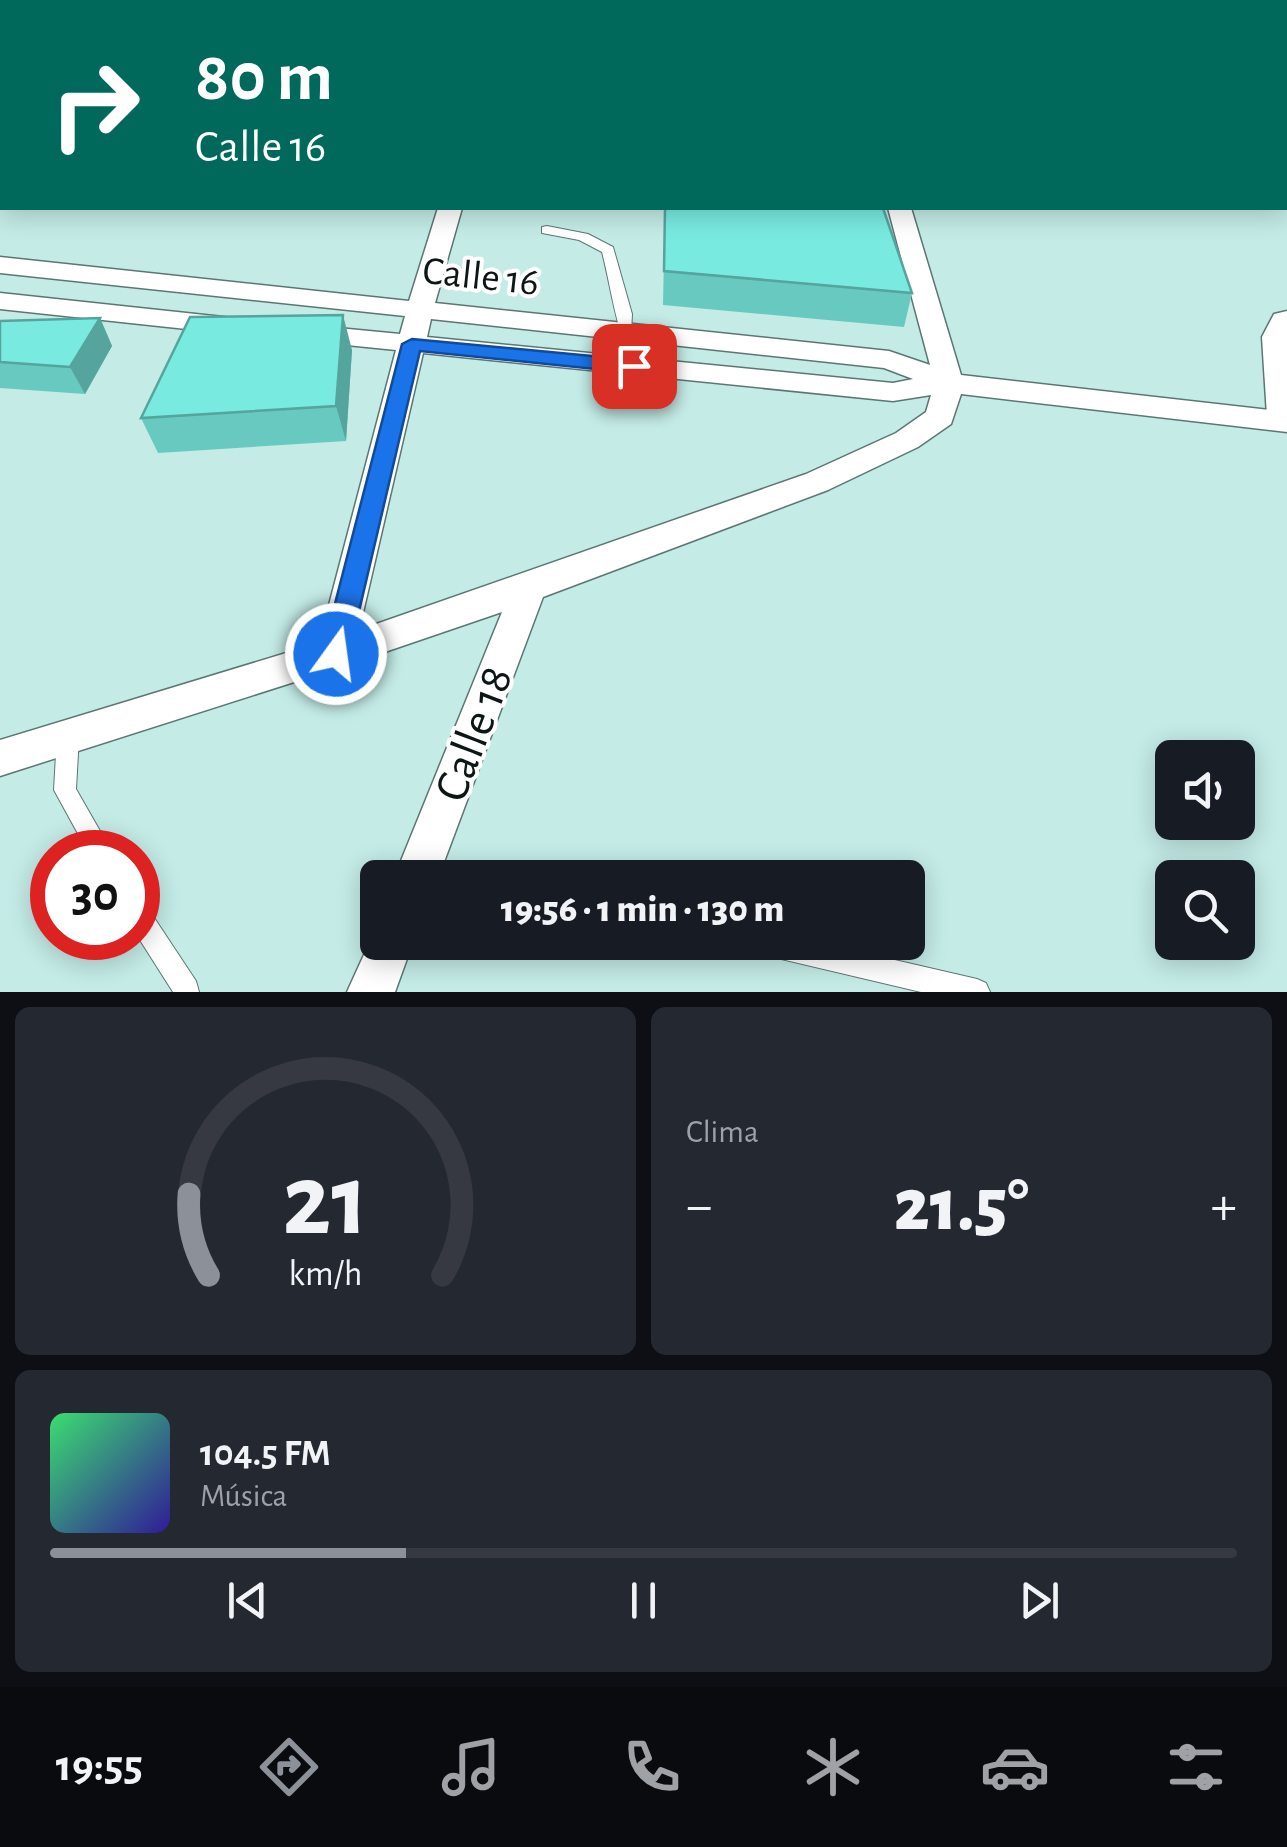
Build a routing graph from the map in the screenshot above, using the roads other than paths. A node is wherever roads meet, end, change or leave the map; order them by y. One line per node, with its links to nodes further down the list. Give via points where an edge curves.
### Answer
1 (449, 210): 6 (street)
2 (902, 210): 10 (street)
3 (547, 230): 8 (lane, via 608,250)
4 (0, 265): 6 (street, Calle 16)
5 (0, 301): 9 (street, Calle 16)
6 (420, 309): 8 (street, Calle 16); 9 (street)
7 (1287, 322): 11 (street, via 1280,337)
8 (626, 330): 10 (street, Calle 16, via 889,360)
9 (412, 344): 10 (street, Calle 16, via 893,392); 13 (street)
10 (949, 383): 11 (street, Calle 16); 12 (street, via 940,417 907,440 817,482)
11 (1287, 419)
12 (529, 588): 13 (street); 17 (street, Calle 18)
13 (336, 654): 14 (street)
14 (68, 736): 15 (street); 16 (lane, via 65,790)
15 (0, 758)
16 (88, 830)
17 (423, 860)
18 (160, 949): 21 (lane)
19 (383, 960): 22 (street)
20 (838, 960): 23 (lane)
21 (187, 990)
22 (371, 992)
23 (977, 992)

